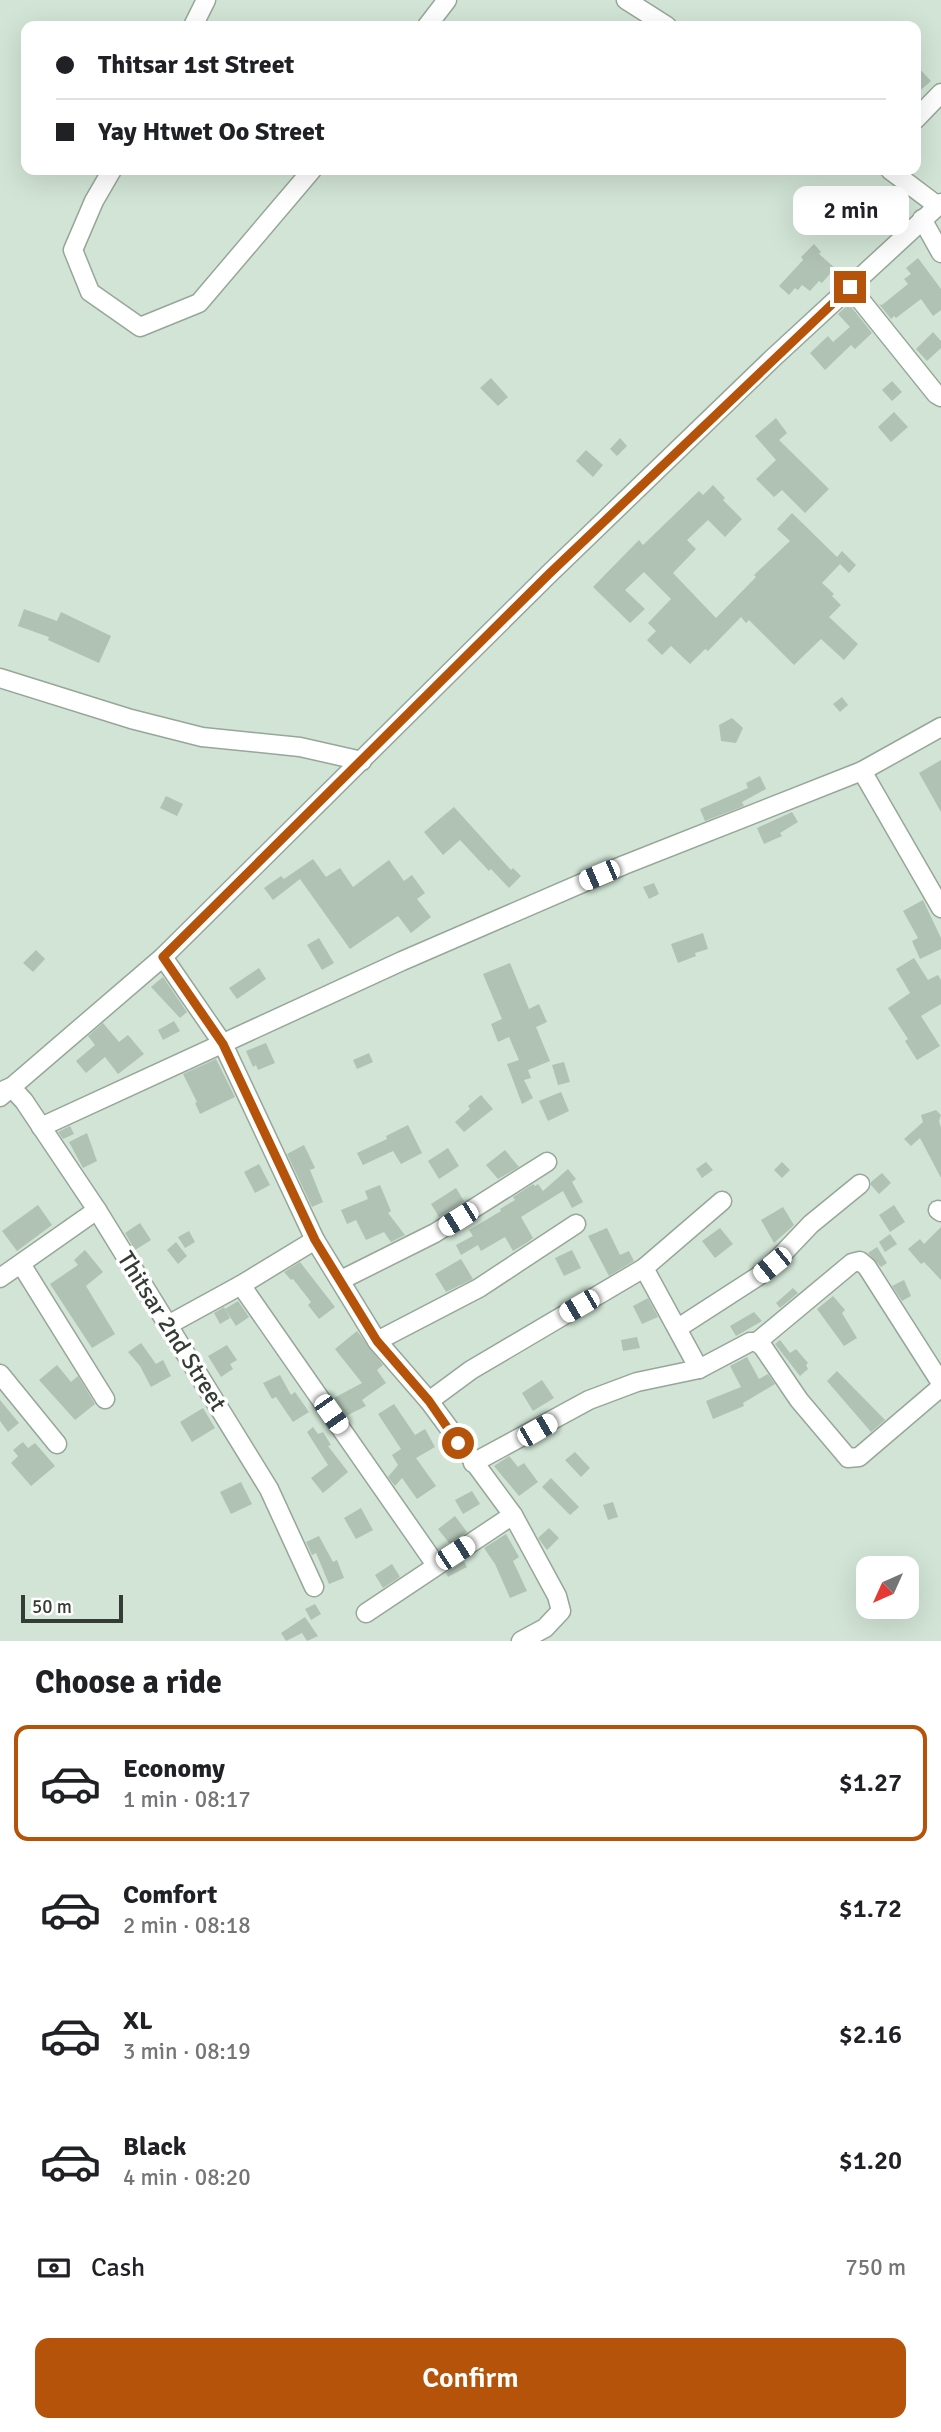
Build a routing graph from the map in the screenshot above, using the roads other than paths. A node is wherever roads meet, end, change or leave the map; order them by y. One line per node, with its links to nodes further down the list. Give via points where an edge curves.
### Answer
1 (206, 0): 4 (street)
2 (447, 0): 5 (street)
3 (626, 0): 6 (street)
4 (196, 21)
5 (431, 21)
6 (659, 21)
7 (941, 93): 8 (street)
8 (921, 114)
9 (109, 175): 10 (street, via 74,250 90,292 140,327 199,303)
10 (308, 175)
11 (897, 175): 12 (street)
12 (939, 204): 13 (street)
13 (922, 219): 14 (street); 15 (street)
14 (941, 253)
15 (850, 287): 16 (street); 19 (street, via 549,574)
16 (941, 397)
17 (0, 678): 19 (street, via 202,737 300,747)
18 (941, 727): 20 (street)
19 (362, 761): 22 (street)
20 (862, 771): 21 (street); 23 (street, via 624,864)
21 (941, 908)
22 (163, 957): 23 (street); 24 (street)
23 (223, 1044): 25 (street); 31 (street)
24 (4, 1092): 25 (street, Thitsar 2nd Street, via 24,1101)
25 (41, 1126): 29 (street, Thitsar 2nd Street)
26 (547, 1162): 35 (street, via 435,1233)
27 (860, 1184): 38 (street, via 757,1277)
28 (722, 1201): 33 (street)
29 (97, 1210): 32 (street); 37 (street, Thitsar 2nd Street)
30 (576, 1224): 39 (street, via 479,1288)
31 (315, 1240): 35 (street); 36 (street)
32 (21, 1264): 34 (street); 44 (street)
33 (644, 1268): 38 (street); 45 (street, via 471,1370)
34 (0, 1279)
35 (341, 1280): 39 (street)
36 (241, 1285): 37 (street); 49 (street)
37 (168, 1325): 50 (street, Thitsar 2nd Street, via 269,1489)
38 (678, 1328): 41 (street)
39 (377, 1341): 45 (street)
40 (757, 1342): 41 (street); 43 (street, via 848,1458 859,1457); 43 (street, via 860,1261)
41 (699, 1369): 47 (street, via 637,1382 589,1399)
42 (0, 1374): 46 (street)
43 (941, 1385)
44 (105, 1399)
45 (429, 1401): 47 (street)
46 (57, 1444)
47 (473, 1463): 48 (street)
48 (513, 1515): 49 (street); 52 (street, via 561,1611 545,1628)
49 (436, 1565): 51 (street)
50 (314, 1587)
51 (366, 1613)
52 (521, 1641)

